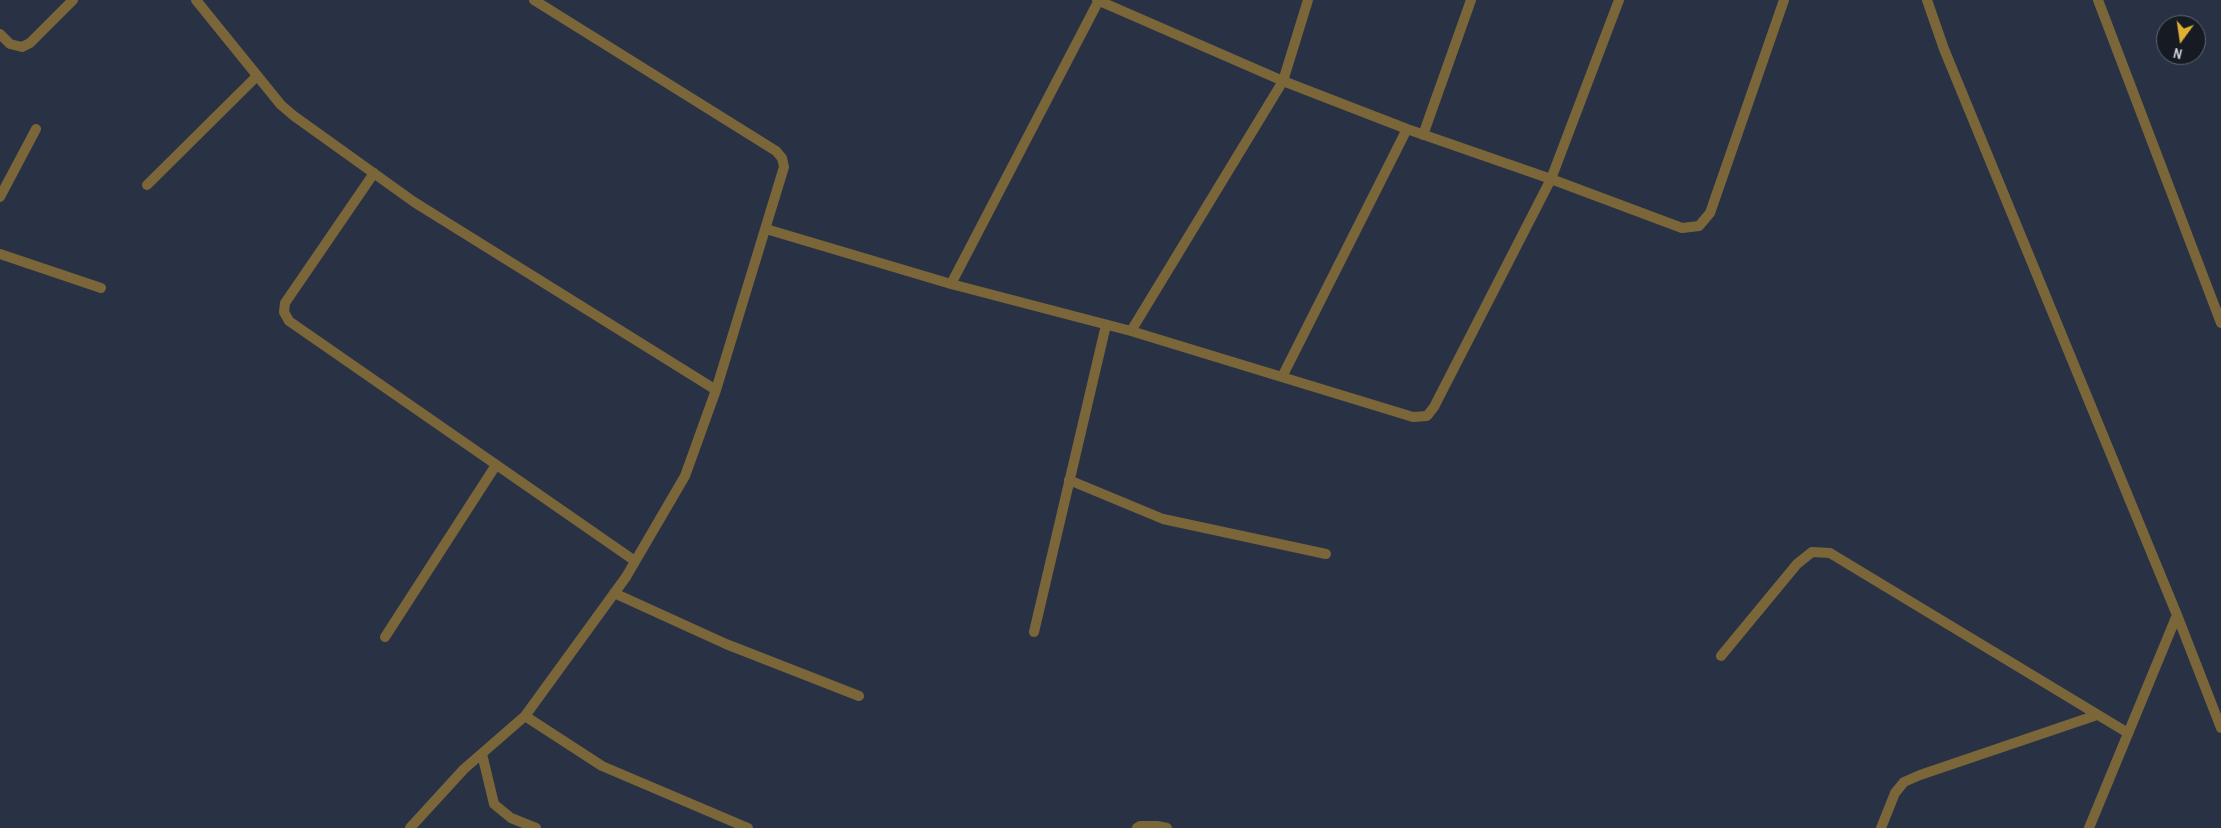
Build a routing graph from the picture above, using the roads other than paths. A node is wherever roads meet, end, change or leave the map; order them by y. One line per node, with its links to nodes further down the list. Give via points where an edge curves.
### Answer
1 (73, 0): 11 (street, via 22,47 10,44)
2 (196, 0): 12 (street)
3 (534, 0): 21 (street, via 776,151 784,167)
4 (1098, 0): 13 (street); 23 (street)
5 (1308, 0): 13 (street)
6 (1470, 0): 16 (street)
7 (1619, 0): 18 (street)
8 (1784, 0): 18 (street, via 1710,213 1699,226 1682,228)
9 (1927, 0): 35 (street)
10 (2098, 0): 25 (street)
11 (0, 34)
12 (257, 76): 17 (street, via 281,105); 19 (street)
13 (1283, 82): 15 (street); 27 (street)
14 (36, 129): 20 (street)
15 (1407, 129): 16 (street); 28 (street)
16 (1423, 135): 18 (street)
17 (374, 173): 29 (street, via 414,202); 30 (street, via 285,303 284,312 289,321)
18 (1552, 179): 28 (street, via 1427,416 1413,417)
19 (147, 185)
20 (0, 197)
21 (766, 229): 23 (street); 29 (street)
22 (0, 254): 24 (street)
23 (951, 284): 26 (street)
24 (101, 288)
25 (2221, 323)
26 (1106, 325): 27 (street); 31 (street)
27 (1131, 331): 28 (street)
28 (1282, 377)
29 (716, 390): 33 (street, via 685,476)
30 (496, 465): 33 (street); 37 (street)
31 (1070, 480): 32 (street, via 1163,519); 36 (street)
32 (1326, 554)
33 (635, 561): 34 (street)
34 (614, 593): 39 (street, via 726,644); 41 (street)
35 (2177, 615): 42 (street); 43 (street)
36 (1034, 632)
37 (385, 636)
38 (1721, 656): 40 (street, via 1797,564 1812,552 1830,553)
39 (859, 696)
40 (2097, 714): 43 (street); 50 (street, via 1904,782 1895,793)
41 (525, 716): 44 (street); 47 (street, via 602,766)
42 (2221, 728)
43 (2128, 733): 51 (street)
44 (482, 754): 45 (street); 46 (street, via 494,804 511,818)
45 (410, 828)
46 (536, 828)
47 (748, 828)
48 (1137, 828): 49 (street)
49 (1168, 828)
50 (1881, 828)
51 (2089, 828)

